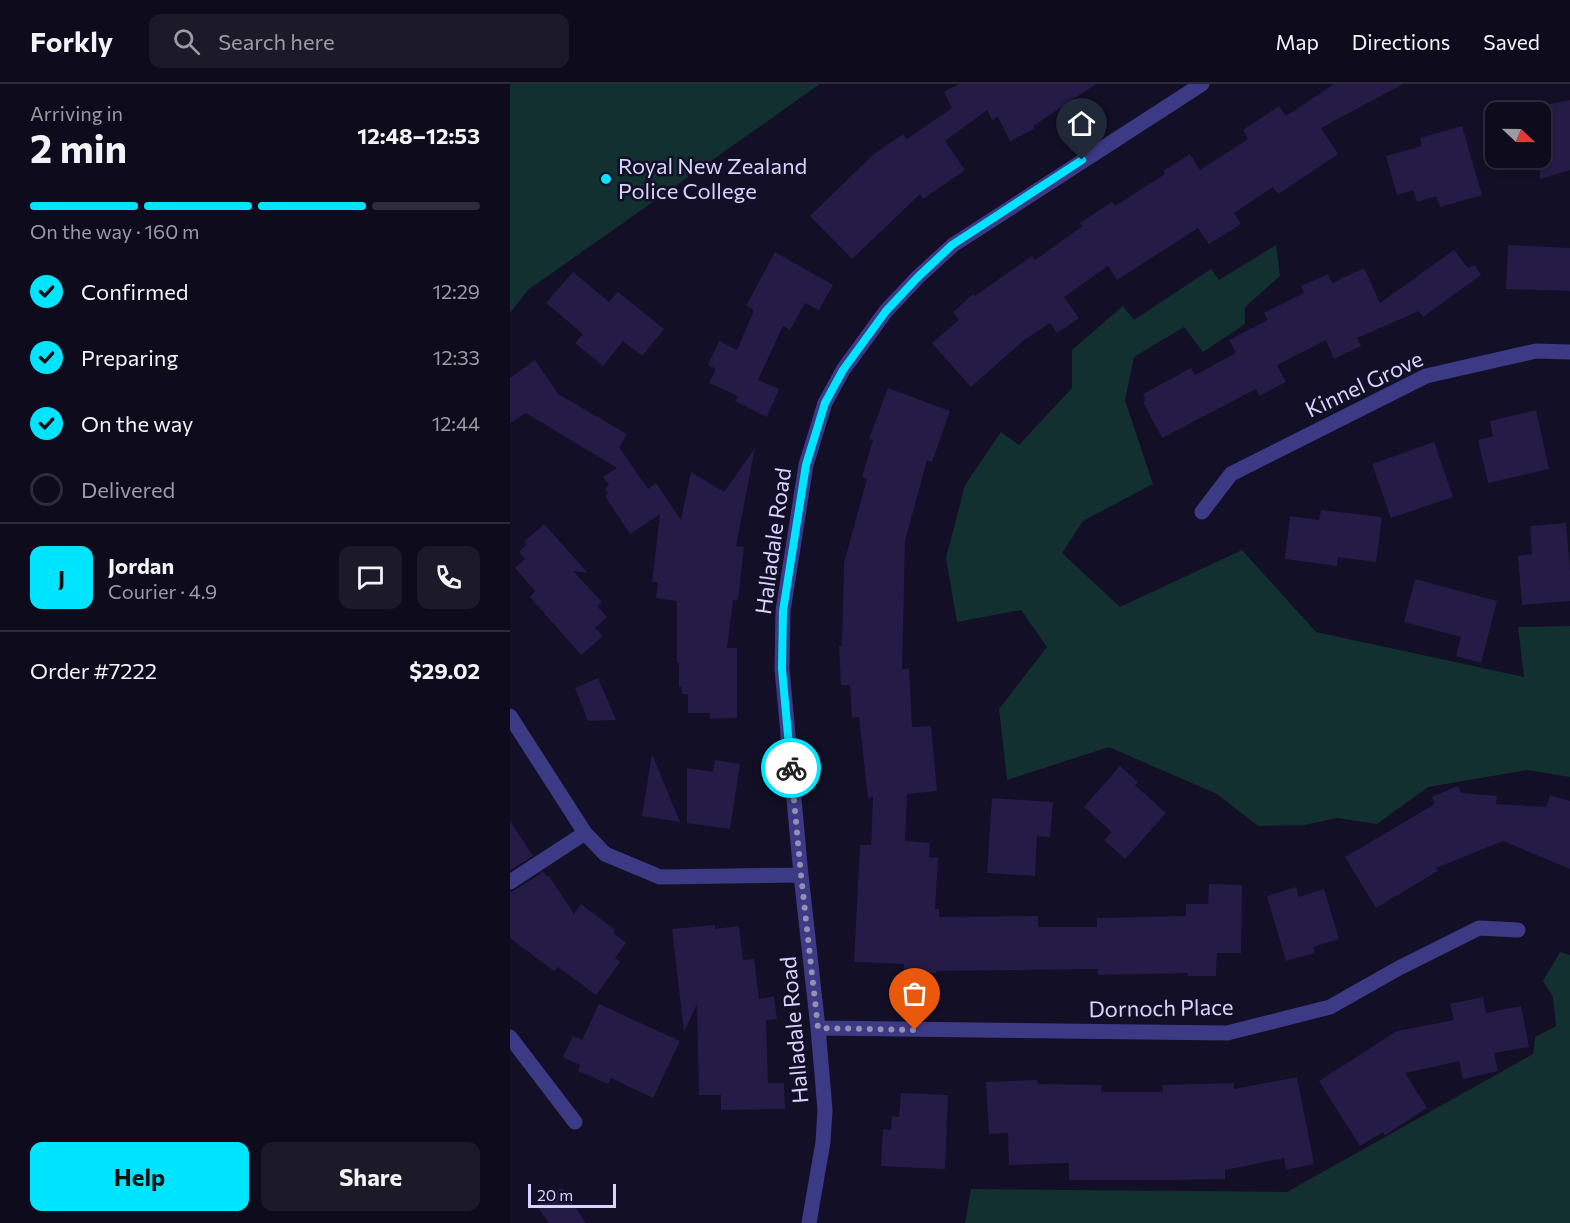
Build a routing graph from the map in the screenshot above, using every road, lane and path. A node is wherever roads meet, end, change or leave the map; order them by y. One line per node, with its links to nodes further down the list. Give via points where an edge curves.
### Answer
1 (1202, 84): 6 (street, Halladale Road, via 952,245 886,311 843,370 825,403 806,465 783,611 782,669)
2 (1570, 352): 3 (street, Kinnel Grove, via 1536,351 1426,376 1231,474)
3 (1202, 512)
4 (510, 716): 5 (street)
5 (585, 833): 6 (street, via 605,854 660,877); 7 (street)
6 (801, 875): 9 (street, Halladale Road)
7 (510, 882)
8 (1518, 930): 9 (street, Dornoch Place, via 1479,928 1330,1006 1227,1033)
9 (818, 1028): 12 (street, Halladale Road, via 825,1110)
10 (510, 1037): 11 (street)
11 (575, 1122)
12 (809, 1223)

